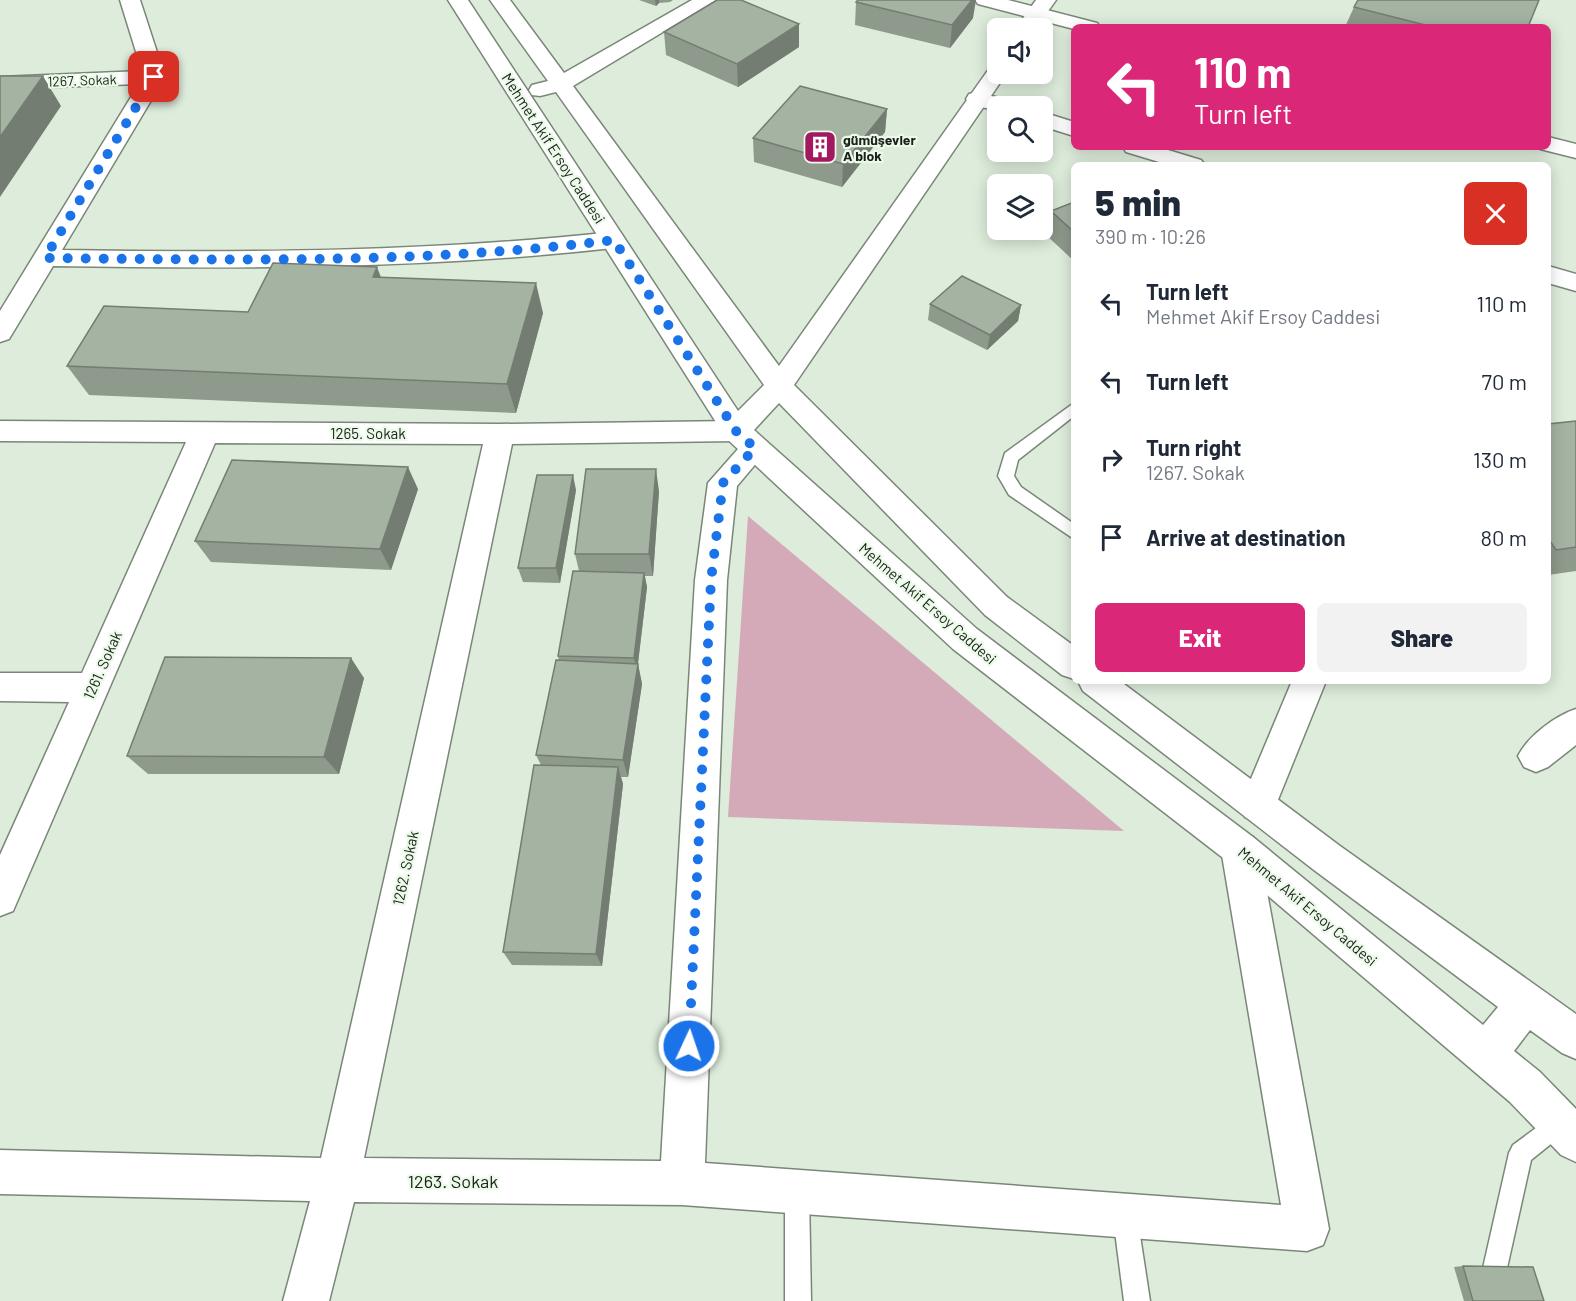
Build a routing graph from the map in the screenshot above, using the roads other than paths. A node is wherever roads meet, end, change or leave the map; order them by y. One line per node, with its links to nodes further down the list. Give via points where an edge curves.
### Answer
1 (130, 0): 8 (street)
2 (458, 0): 12 (street, Mehmet Akif Ersoy Caddesi)
3 (500, 0): 10 (street)
4 (706, 0): 10 (street)
5 (985, 0): 6 (street)
6 (1036, 14): 7 (street)
7 (1078, 24)
8 (154, 77): 9 (street, 1267. Sokak); 22 (street)
9 (0, 83)
10 (561, 84): 12 (street); 26 (street)
11 (988, 84): 13 (street)
12 (522, 97): 21 (street, Mehmet Akif Ersoy Caddesi)
13 (977, 99): 14 (street); 26 (street)
14 (987, 102)
15 (1053, 122): 16 (street)
16 (1071, 128)
17 (1551, 145): 19 (street)
18 (1144, 150): 20 (street)
19 (1576, 151)
20 (1182, 162)
21 (614, 240): 22 (street, via 519,252 385,257); 31 (street, Mehmet Akif Ersoy Caddesi)
22 (45, 258): 25 (street)
23 (1551, 275): 24 (street)
24 (1576, 283)
25 (0, 333)
26 (779, 386): 31 (street); 33 (street, via 996,606)
27 (1071, 410): 32 (lane, via 1011,457 1006,476 1015,491)
28 (0, 431): 29 (street, 1265. Sokak)
29 (205, 432): 30 (street, 1265. Sokak); 37 (street, 1261. Sokak)
30 (500, 434): 31 (street, 1265. Sokak); 48 (street, 1262. Sokak)
31 (746, 440): 41 (street, Mehmet Akif Ersoy Caddesi, via 965,639); 49 (street, via 723,483 711,580)
32 (1071, 531)
33 (1071, 663)
34 (1099, 684): 40 (street)
35 (1305, 684): 40 (street)
36 (0, 687): 37 (street)
37 (92, 688): 42 (street, 1261. Sokak)
38 (1576, 724): 39 (street)
39 (1536, 756)
40 (1258, 805): 43 (street)
41 (1240, 849): 45 (street, Mehmet Akif Ersoy Caddesi); 51 (street, 1263. Sokak, via 1307,1229)
42 (0, 898)
43 (1525, 1005): 44 (street); 45 (street)
44 (1576, 1039)
45 (1485, 1055): 46 (street, Mehmet Akif Ersoy Caddesi, via 1524,1087)
46 (1568, 1132): 52 (lane, via 1521,1153)
47 (0, 1172): 48 (street, 1263. Sokak)
48 (338, 1180): 49 (street, 1263. Sokak); 53 (street, 1262. Sokak)
49 (682, 1183): 50 (street, 1263. Sokak)
50 (797, 1192): 51 (street, 1263. Sokak); 54 (lane)
51 (1125, 1216): 55 (lane)
52 (1495, 1268)
53 (306, 1301)
54 (798, 1301)
55 (1137, 1301)

